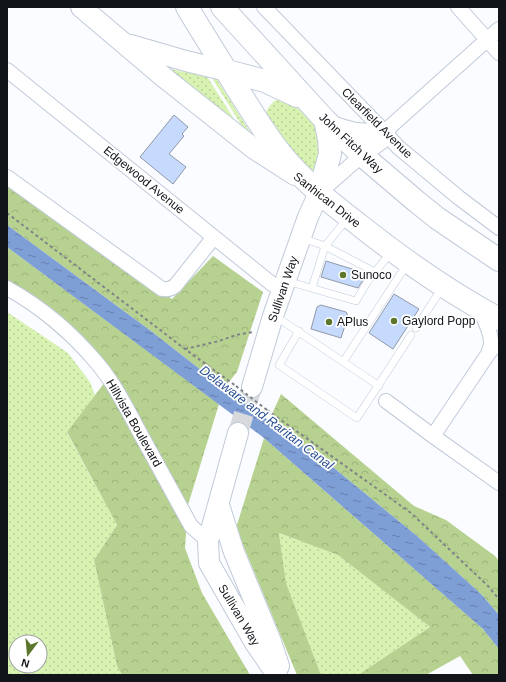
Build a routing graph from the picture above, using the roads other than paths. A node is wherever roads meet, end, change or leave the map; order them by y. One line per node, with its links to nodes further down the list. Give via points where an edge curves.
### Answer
1 (81, 7): 8 (main road, Sanhican Drive)
2 (186, 7): 11 (highway)
3 (222, 7): 13 (highway, John Fitch Way)
4 (264, 7): 16 (street, Clearfield Avenue)
5 (458, 7): 7 (street)
6 (499, 29): 7 (street)
7 (488, 39): 9 (street); 16 (street)
8 (124, 42): 11 (main road, Sanhican Drive); 19 (main road, Sanhican Drive, via 253,148)
9 (499, 53)
10 (7, 70): 22 (street, Edgewood Avenue)
11 (227, 71): 12 (highway); 14 (highway)
12 (280, 87): 13 (highway); 14 (highway, via 272,91 261,106)
13 (309, 102): 15 (highway, John Fitch Way)
14 (259, 124): 19 (highway, via 281,154)
15 (329, 124): 16 (highway, via 345,132 360,135); 17 (highway, John Fitch Way); 19 (highway, via 330,154)
16 (384, 133): 17 (street, via 382,141); 21 (street, Clearfield Avenue, via 469,206)
17 (363, 156): 19 (street); 26 (highway, John Fitch Way, via 437,218)
18 (7, 176): 22 (street, via 162,289 175,286)
19 (313, 188): 20 (highway, Sanhican Drive); 23 (main road, Sullivan Way, via 311,208)
20 (348, 217): 24 (lane); 25 (highway, Sanhican Drive)
21 (499, 228)
22 (214, 237): 28 (street, Edgewood Avenue, via 272,284)
23 (301, 237): 24 (lane); 28 (main road, Sullivan Way)
24 (325, 246): 27 (lane); 31 (lane)
25 (400, 256): 27 (lane); 29 (highway, Sanhican Drive); 41 (lane)
26 (499, 260)
27 (375, 272): 31 (lane, via 356,301)
28 (284, 285): 31 (lane); 33 (main road, Sullivan Way)
29 (444, 286): 32 (highway, Sanhican Drive); 35 (lane)
30 (7, 288): 50 (street, Hillvista Boulevard, via 21,295 54,320 98,364 116,389 191,526)
31 (312, 288)
32 (480, 308): 34 (highway, Sanhican Drive); 39 (street, via 491,345)
33 (273, 316): 36 (lane); 40 (main road, Sullivan Way)
34 (499, 319)
35 (416, 328)
36 (298, 331): 41 (lane); 42 (lane)
37 (411, 335): 43 (lane)
38 (499, 345): 39 (street)
39 (488, 354): 47 (street)
40 (265, 362): 42 (lane); 44 (main road, Sullivan Way)
41 (343, 362): 43 (lane)
42 (279, 365): 43 (lane, via 357,418)
43 (379, 386)
44 (244, 387)
45 (386, 401): 47 (street)
46 (238, 433): 49 (main road, Sullivan Way)
47 (433, 436): 48 (street)
48 (499, 483)
49 (219, 505): 50 (main road, Sullivan Way); 51 (main road, Sullivan Way, via 234,552)
50 (208, 541): 51 (main road); 52 (main road, Sullivan Way, via 209,563 255,643)
51 (260, 614): 53 (main road, Sullivan Way)
52 (277, 675)
53 (282, 675)

